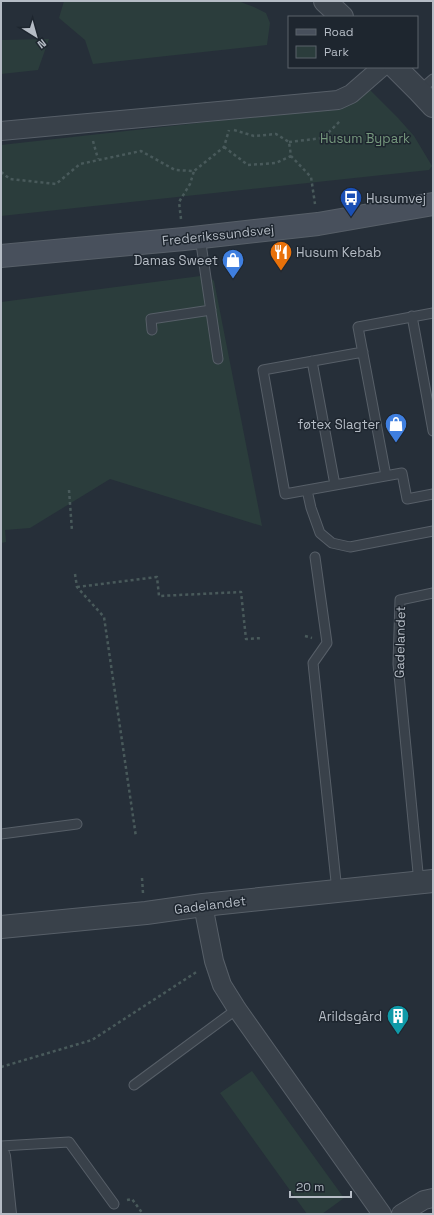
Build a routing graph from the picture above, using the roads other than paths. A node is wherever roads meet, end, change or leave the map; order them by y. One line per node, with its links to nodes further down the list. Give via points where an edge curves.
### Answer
1 (326, 1): 2 (street)
2 (341, 16)
3 (381, 68): 6 (street, via 351,94 338,100)
4 (396, 68): 5 (street)
5 (428, 92)
6 (1, 131)
7 (433, 204): 8 (main road, Frederikssundsvej, via 318,224)
8 (192, 238): 9 (main road, Frederikssundsvej); 10 (lane)
9 (1, 256)
10 (210, 310): 13 (lane, via 151,319); 15 (lane)
11 (433, 312): 12 (lane)
12 (412, 316): 14 (lane, via 358,326); 17 (lane)
13 (152, 330)
14 (363, 352): 16 (lane); 18 (lane)
15 (218, 359)
16 (312, 361): 19 (lane); 20 (lane, via 263,370 285,494)
17 (433, 431)
18 (386, 476): 19 (lane); 21 (lane, via 402,473 407,499)
19 (334, 485): 20 (lane)
20 (307, 490): 22 (lane, via 320,533 332,543 350,547)
21 (433, 494)
22 (433, 531)
23 (316, 557): 28 (lane, via 327,643 313,663)
24 (433, 593): 27 (lane, Gadelandet, via 400,600 398,664)
25 (77, 824): 26 (lane)
26 (1, 834)
27 (426, 882): 28 (street, Gadelandet)
28 (337, 891): 29 (street, Gadelandet)
29 (203, 905): 30 (street, Gadelandet); 31 (street, via 214,961 222,984)
30 (1, 927)
31 (237, 1010): 32 (lane); 38 (street)
32 (134, 1085)
33 (1, 1146): 36 (lane, via 70,1142)
34 (1, 1156): 37 (street)
35 (433, 1198): 39 (street, via 424,1200)
36 (114, 1204)
37 (7, 1214)
38 (382, 1214)
39 (401, 1214)

